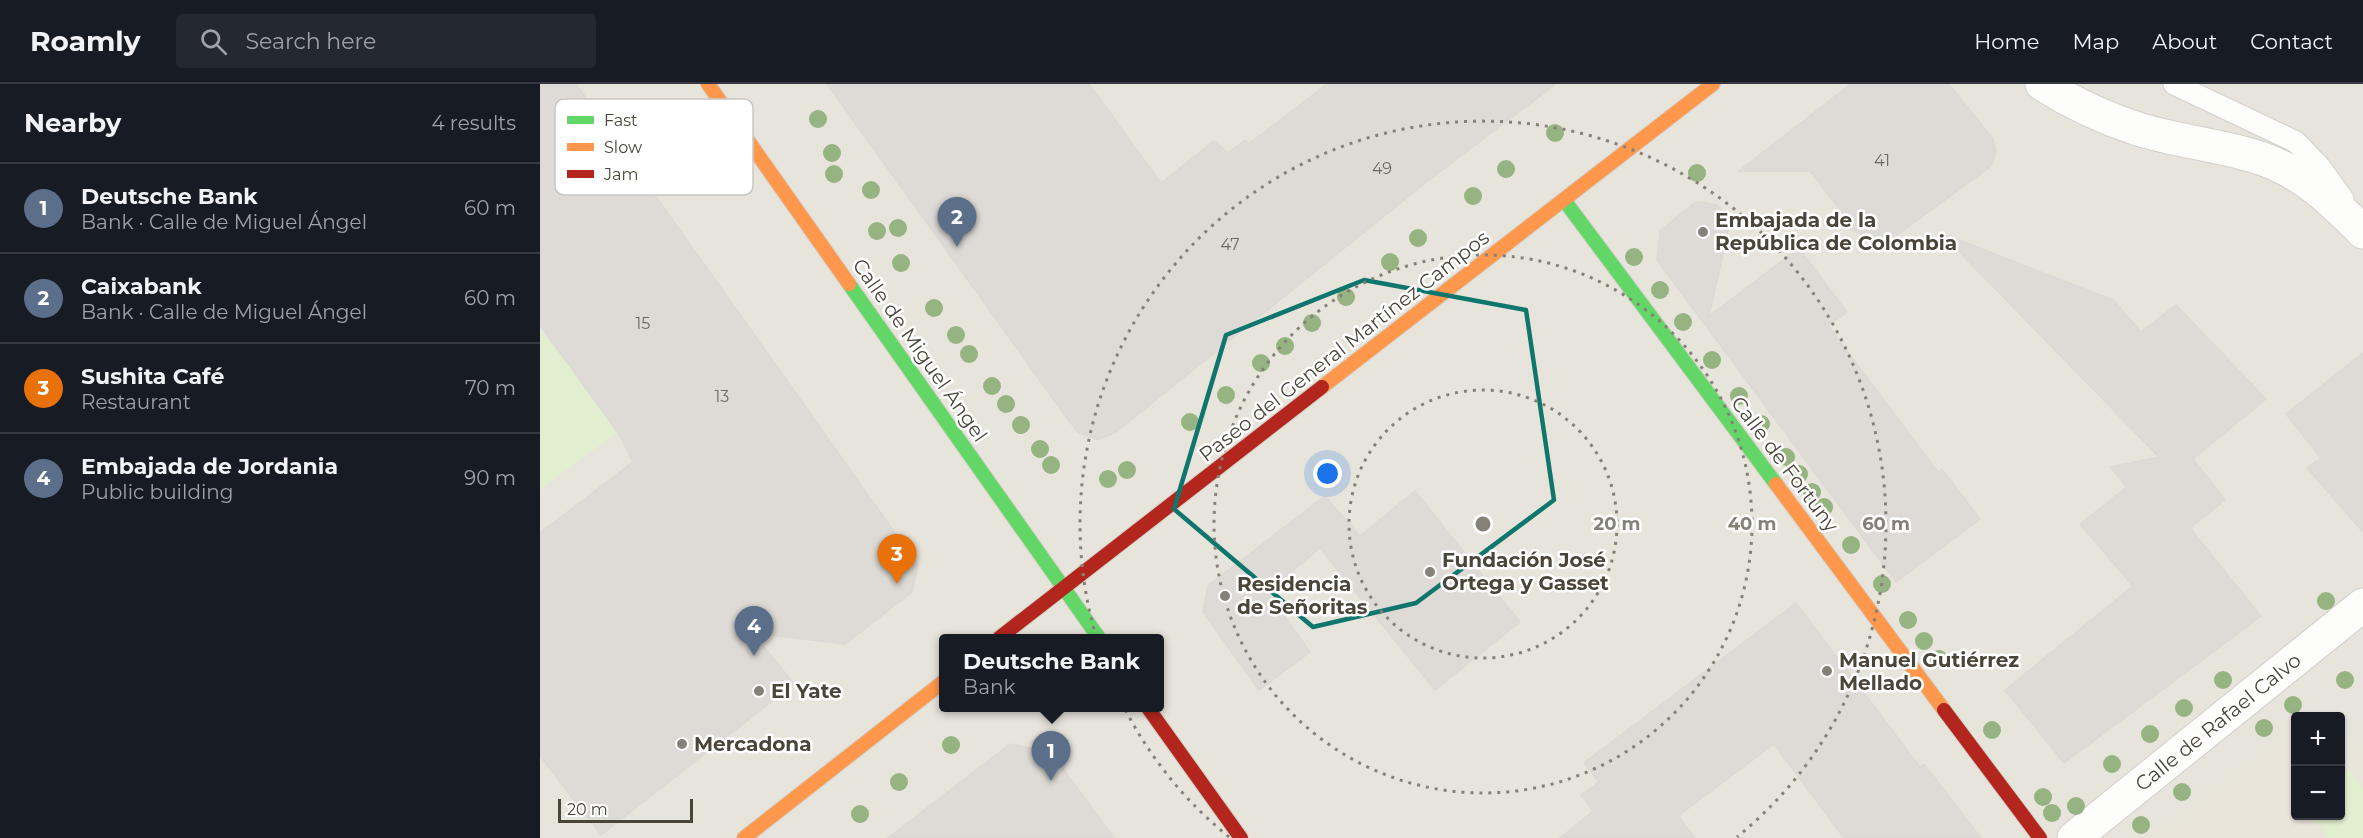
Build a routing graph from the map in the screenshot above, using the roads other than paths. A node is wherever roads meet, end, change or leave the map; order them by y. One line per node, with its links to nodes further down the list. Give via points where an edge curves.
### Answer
1 (708, 84): 5 (street, Calle de Miguel Ángel)
2 (1713, 84): 7 (street, Paseo del General Martínez Campos)
3 (2042, 84): 8 (street, via 2087,109 2138,129 2272,163 2325,194)
4 (2174, 84): 8 (lane, via 2296,142 2320,166)
5 (719, 99)
6 (753, 148): 9 (street, Calle de Miguel Ángel)
7 (1564, 200): 9 (street, Paseo del General Martínez Campos); 17 (street, Calle de Fortuny)
8 (2363, 230)
9 (1064, 588): 11 (street, Paseo del General Martínez Campos); 12 (street, Calle de Miguel Ángel)
10 (2363, 605): 18 (street, Calle de Rafael Calvo)
11 (1005, 634)
12 (1096, 634)
13 (939, 685): 15 (street)
14 (1151, 712): 16 (street)
15 (744, 838)
16 (1241, 838)
17 (2040, 838)
18 (2074, 838)

